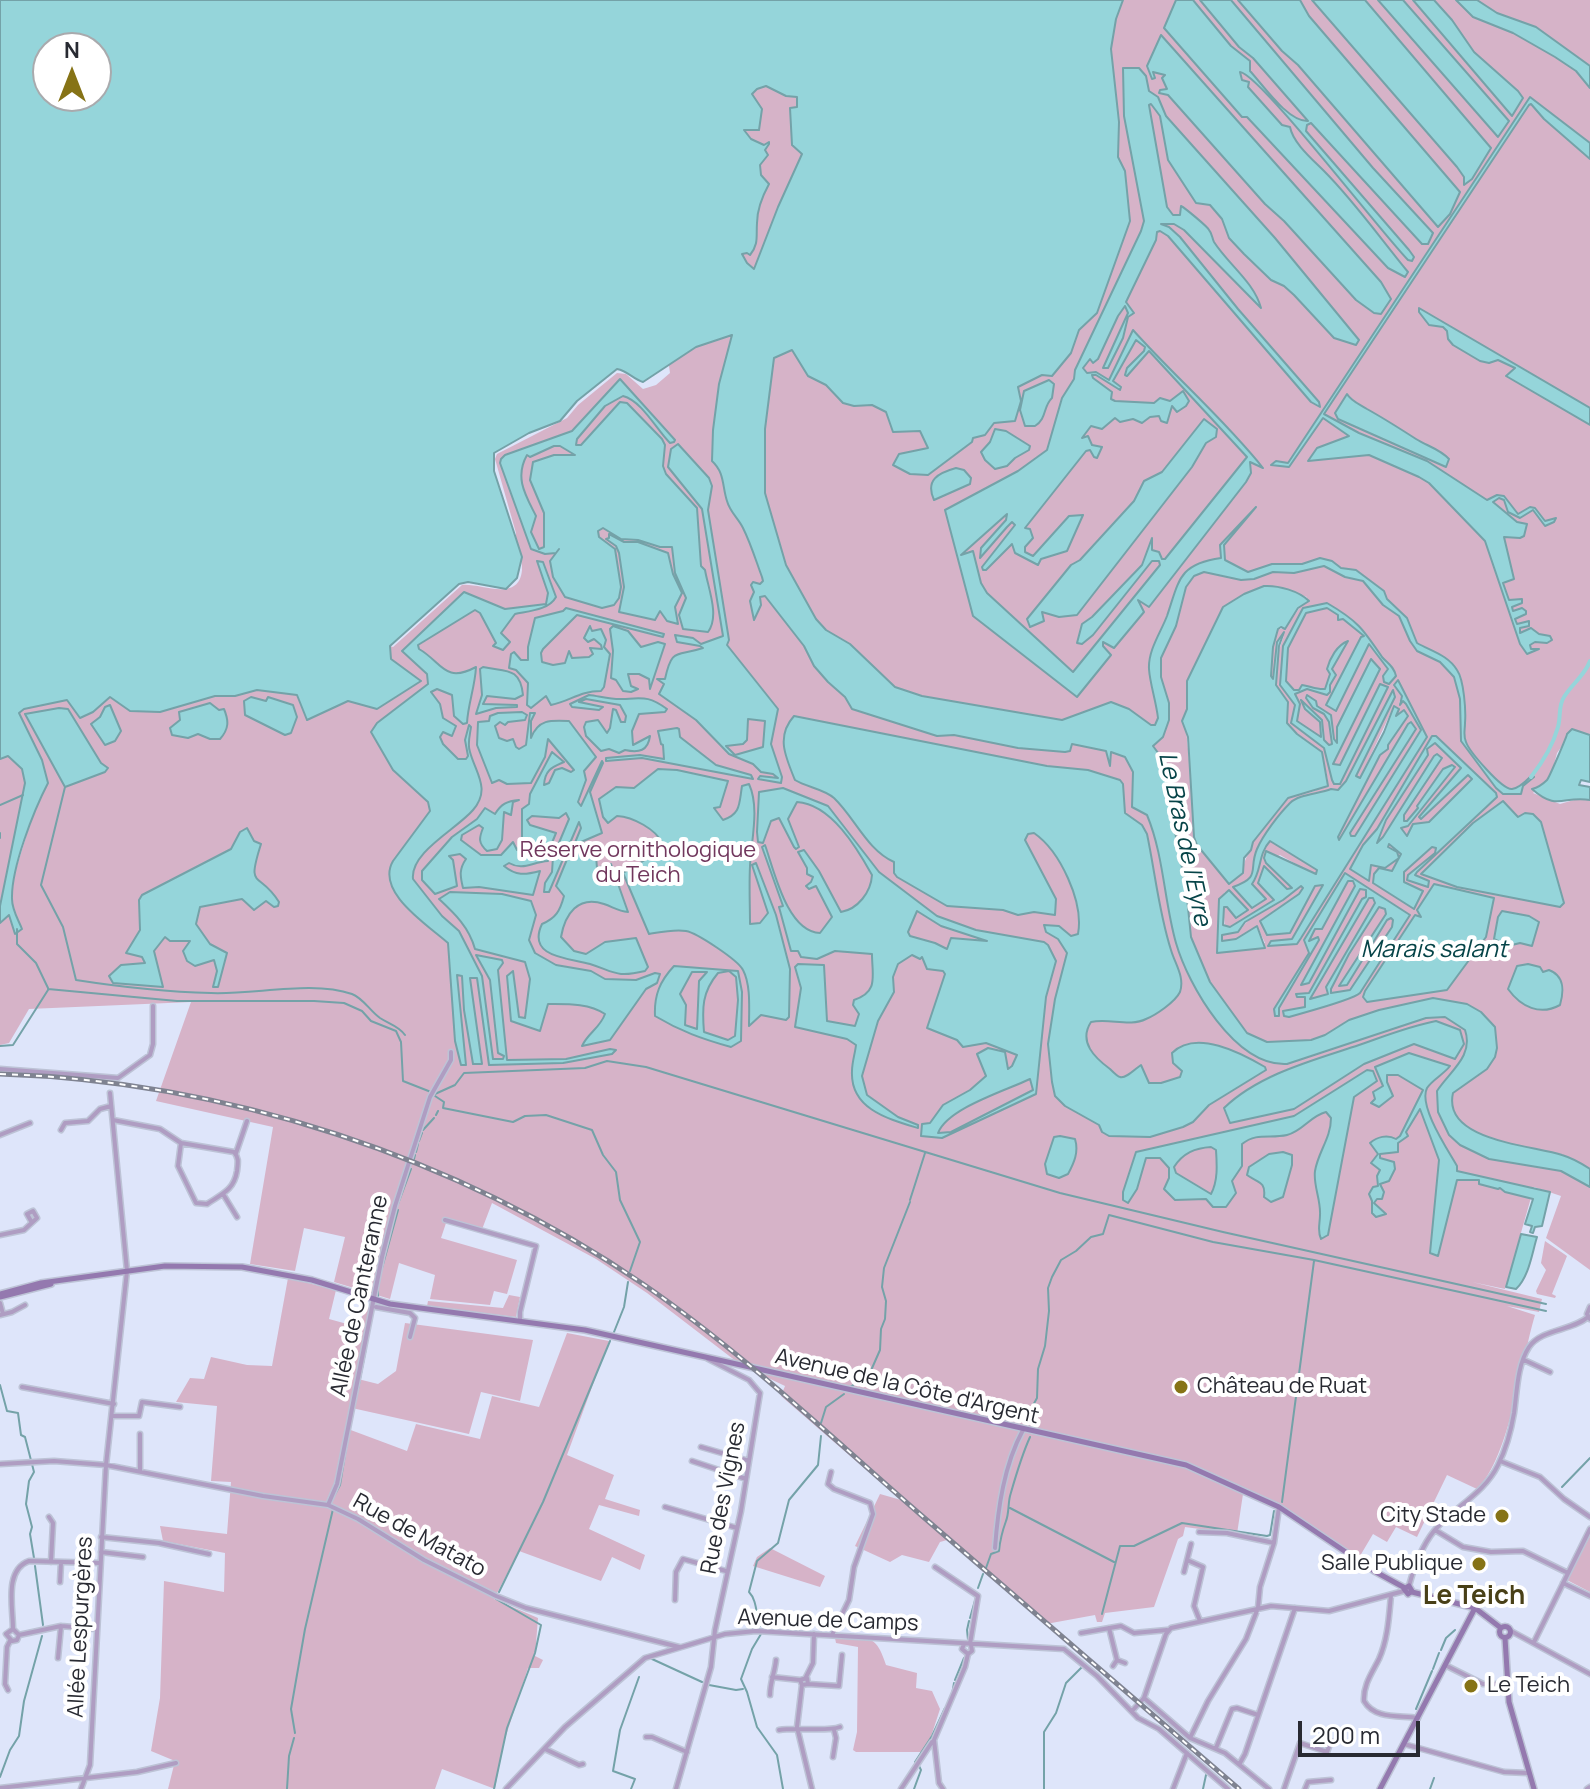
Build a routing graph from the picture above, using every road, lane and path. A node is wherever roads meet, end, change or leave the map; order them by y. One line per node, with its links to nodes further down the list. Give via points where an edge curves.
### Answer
1 (153, 1006): 3 (street, via 150,1055 118,1078)
2 (451, 1052): 20 (street, Allée de Canteranne, via 395,1206)
3 (0, 1069)
4 (110, 1093): 5 (street, Allée Lespurgères)
5 (111, 1106): 6 (street, Allée Lespurgères); 9 (street, via 88,1121 65,1123)
6 (113, 1120): 11 (street, via 160,1129); 18 (street, Allée Lespurgères)
7 (247, 1121): 12 (street)
8 (30, 1123): 10 (street)
9 (61, 1130)
10 (0, 1135)
11 (181, 1143): 12 (street); 13 (street, via 178,1166 196,1203 206,1205)
12 (236, 1153): 13 (street, via 235,1181)
13 (223, 1194): 14 (street)
14 (237, 1217)
15 (445, 1220): 27 (street, via 536,1246)
16 (31, 1221): 17 (street, via 24,1230)
17 (0, 1235)
18 (127, 1271): 19 (main road, Avenue de la Côte d'Argent, via 56,1282); 20 (main road, Avenue de la Côte d'Argent, via 244,1267); 36 (street, Allée Lespurgères)
19 (0, 1298): 25 (street)
20 (373, 1299): 24 (main road, Avenue de la Côte d'Argent); 50 (street, Allée de Canteranne, via 337,1484)
21 (25, 1305): 25 (street)
22 (376, 1307): 24 (street)
23 (1590, 1307): 26 (street)
24 (410, 1310): 27 (main road, Avenue de la Côte d'Argent); 28 (street, via 415,1318)
25 (1, 1314)
26 (1589, 1318): 30 (street, via 1538,1339)
27 (520, 1321): 29 (main road, Avenue de la Côte d'Argent)
28 (410, 1337)
29 (704, 1357): 31 (main road, Avenue de la Côte d'Argent); 32 (street)
30 (1524, 1360): 33 (street); 44 (street)
31 (736, 1365): 32 (street); 34 (street, Rue des Vignes); 39 (main road, Avenue de la Côte d'Argent)
32 (733, 1372): 34 (street)
33 (1550, 1372)
34 (740, 1375): 43 (street, Rue des Vignes, via 760,1393)
35 (22, 1387): 36 (street)
36 (114, 1404): 38 (street, Allée Lespurgères)
37 (180, 1407): 38 (street, via 142,1402 139,1416)
38 (112, 1416): 46 (street, Allée Lespurgères)
39 (1023, 1430): 52 (main road, Avenue de la Côte d'Argent, via 1186,1465); 62 (street, via 1000,1504)
40 (140, 1434): 47 (street)
41 (701, 1447): 43 (street)
42 (692, 1461): 49 (street)
43 (749, 1461): 49 (street, Rue des Vignes)
44 (1500, 1461): 54 (street, via 1537,1474); 57 (street, via 1480,1491)
45 (0, 1464): 46 (street, Rue de Matato)
46 (106, 1465): 47 (street, Rue de Matato); 59 (street, Allée Lespurgères)
47 (140, 1471): 50 (street, Rue de Matato)
48 (831, 1472): 95 (street, via 828,1484 870,1503 873,1514 854,1567 849,1600)
49 (746, 1479): 55 (street, Rue des Vignes)
50 (328, 1505): 100 (street, Rue de Matato, via 496,1596)
51 (665, 1507): 55 (street)
52 (1279, 1507): 60 (street); 76 (main road, Avenue de la Côte d'Argent)
53 (49, 1517): 67 (street)
54 (1590, 1517)
55 (737, 1528): 71 (street, Rue des Vignes)
56 (1590, 1529): 73 (street)
57 (1435, 1530): 73 (street, via 1463,1547 1525,1551); 76 (street)
58 (1199, 1532): 60 (street)
59 (101, 1537): 63 (street, Allée Lespurgères); 64 (street)
60 (1274, 1543): 80 (street)
61 (1191, 1544): 66 (street)
62 (995, 1548)
63 (101, 1552): 65 (street); 69 (street, Allée Lespurgères)
64 (209, 1554)
65 (143, 1557)
66 (1187, 1560): 72 (street); 83 (street, via 1203,1567 1194,1606)
67 (51, 1562): 68 (street); 87 (street, via 19,1565 13,1574)
68 (61, 1562): 69 (street); 74 (street)
69 (100, 1563): 88 (street, Allée Lespurgères)
70 (935, 1567): 101 (street, via 978,1596)
71 (726, 1571): 79 (street, via 683,1559 676,1572); 96 (street, Rue des Vignes)
72 (1184, 1572)
73 (1568, 1573): 75 (street)
74 (60, 1582)
75 (1562, 1583): 78 (street); 99 (street)
76 (1407, 1589): 77 (street); 82 (main road, Avenue de la Côte d'Argent)
77 (1391, 1595): 81 (street, via 1329,1611); 118 (street, via 1387,1631 1364,1701 1392,1717)
78 (1590, 1596)
79 (675, 1600)
80 (1258, 1608): 81 (street); 83 (street); 122 (street)
81 (1295, 1608): 117 (street)
82 (1475, 1608): 86 (main road, Avenue de la Côte d'Argent); 107 (main road)
83 (1200, 1621): 89 (street)
84 (61, 1626): 88 (street); 94 (street); 103 (street)
85 (1109, 1628): 89 (street, via 1121,1626 1136,1633); 91 (street); 105 (street)
86 (1501, 1628): 90 (main road); 97 (main road)
87 (13, 1629): 92 (street); 94 (street)
88 (96, 1629): 135 (street, Allée Lespurgères)
89 (1167, 1630): 115 (street)
90 (1511, 1631): 97 (main road); 99 (street)
91 (1081, 1633)
92 (3, 1634): 98 (street)
93 (814, 1634): 95 (street, Avenue de Camps); 96 (street, Avenue de Camps, via 756,1631); 111 (street, via 813,1663)
94 (19, 1635): 98 (street)
95 (832, 1635): 101 (street, Avenue de Camps)
96 (716, 1637): 100 (street, Avenue de Camps); 128 (street, Rue des Vignes)
97 (1505, 1638): 112 (main road)
98 (10, 1641): 113 (street)
99 (1534, 1642): 109 (street)
100 (679, 1647): 127 (street, Avenue de Camps, via 635,1665)
101 (969, 1648): 116 (street, Avenue de Camps, via 985,1644 1064,1649); 123 (street)
102 (842, 1655): 111 (street, via 839,1686)
103 (58, 1658)
104 (776, 1660): 110 (street)
105 (1117, 1660): 106 (street); 108 (street)
106 (1125, 1663)
107 (1445, 1665): 112 (street, via 1483,1684); 118 (main road)
108 (1113, 1666)
109 (1590, 1674)
110 (772, 1677): 111 (street); 114 (street)
111 (804, 1682): 119 (street)
112 (1506, 1684): 134 (main road)
113 (8, 1690)
114 (770, 1695)
115 (1144, 1698): 116 (street); 122 (street)
116 (1132, 1711): 129 (street, Avenue de Camps)
117 (1259, 1715): 126 (street, via 1232,1709); 132 (street)
118 (1418, 1718): 125 (main road)
119 (797, 1727): 120 (street); 130 (street, via 837,1728); 141 (street)
120 (779, 1730)
121 (646, 1737): 128 (street)
122 (1190, 1738): 126 (street)
123 (934, 1740): 142 (street); 143 (street)
124 (1331, 1741): 147 (street, via 1327,1752 1300,1743)
125 (1404, 1744): 134 (street, via 1504,1772); 149 (main road)
126 (1216, 1748): 132 (street)
127 (544, 1749): 133 (street); 139 (street, Avenue de Camps)
128 (687, 1752): 140 (street, Rue des Vignes)
129 (1187, 1753): 144 (street); 145 (street, Avenue de Camps)
130 (833, 1757)
131 (176, 1763): 135 (street)
132 (1240, 1763): 146 (street)
133 (583, 1764)
134 (1528, 1773): 150 (main road)
135 (85, 1777): 137 (street); 138 (street, Allée Lespurgères)
136 (1331, 1780): 148 (street, via 1313,1780)
137 (0, 1788)
138 (81, 1789)
139 (506, 1789)
140 (676, 1789)
141 (812, 1789)
142 (901, 1789)
143 (943, 1789)
144 (1173, 1789)
145 (1228, 1789)
146 (1269, 1789)
147 (1284, 1789)
148 (1305, 1789)
149 (1380, 1789)
150 (1534, 1789)

